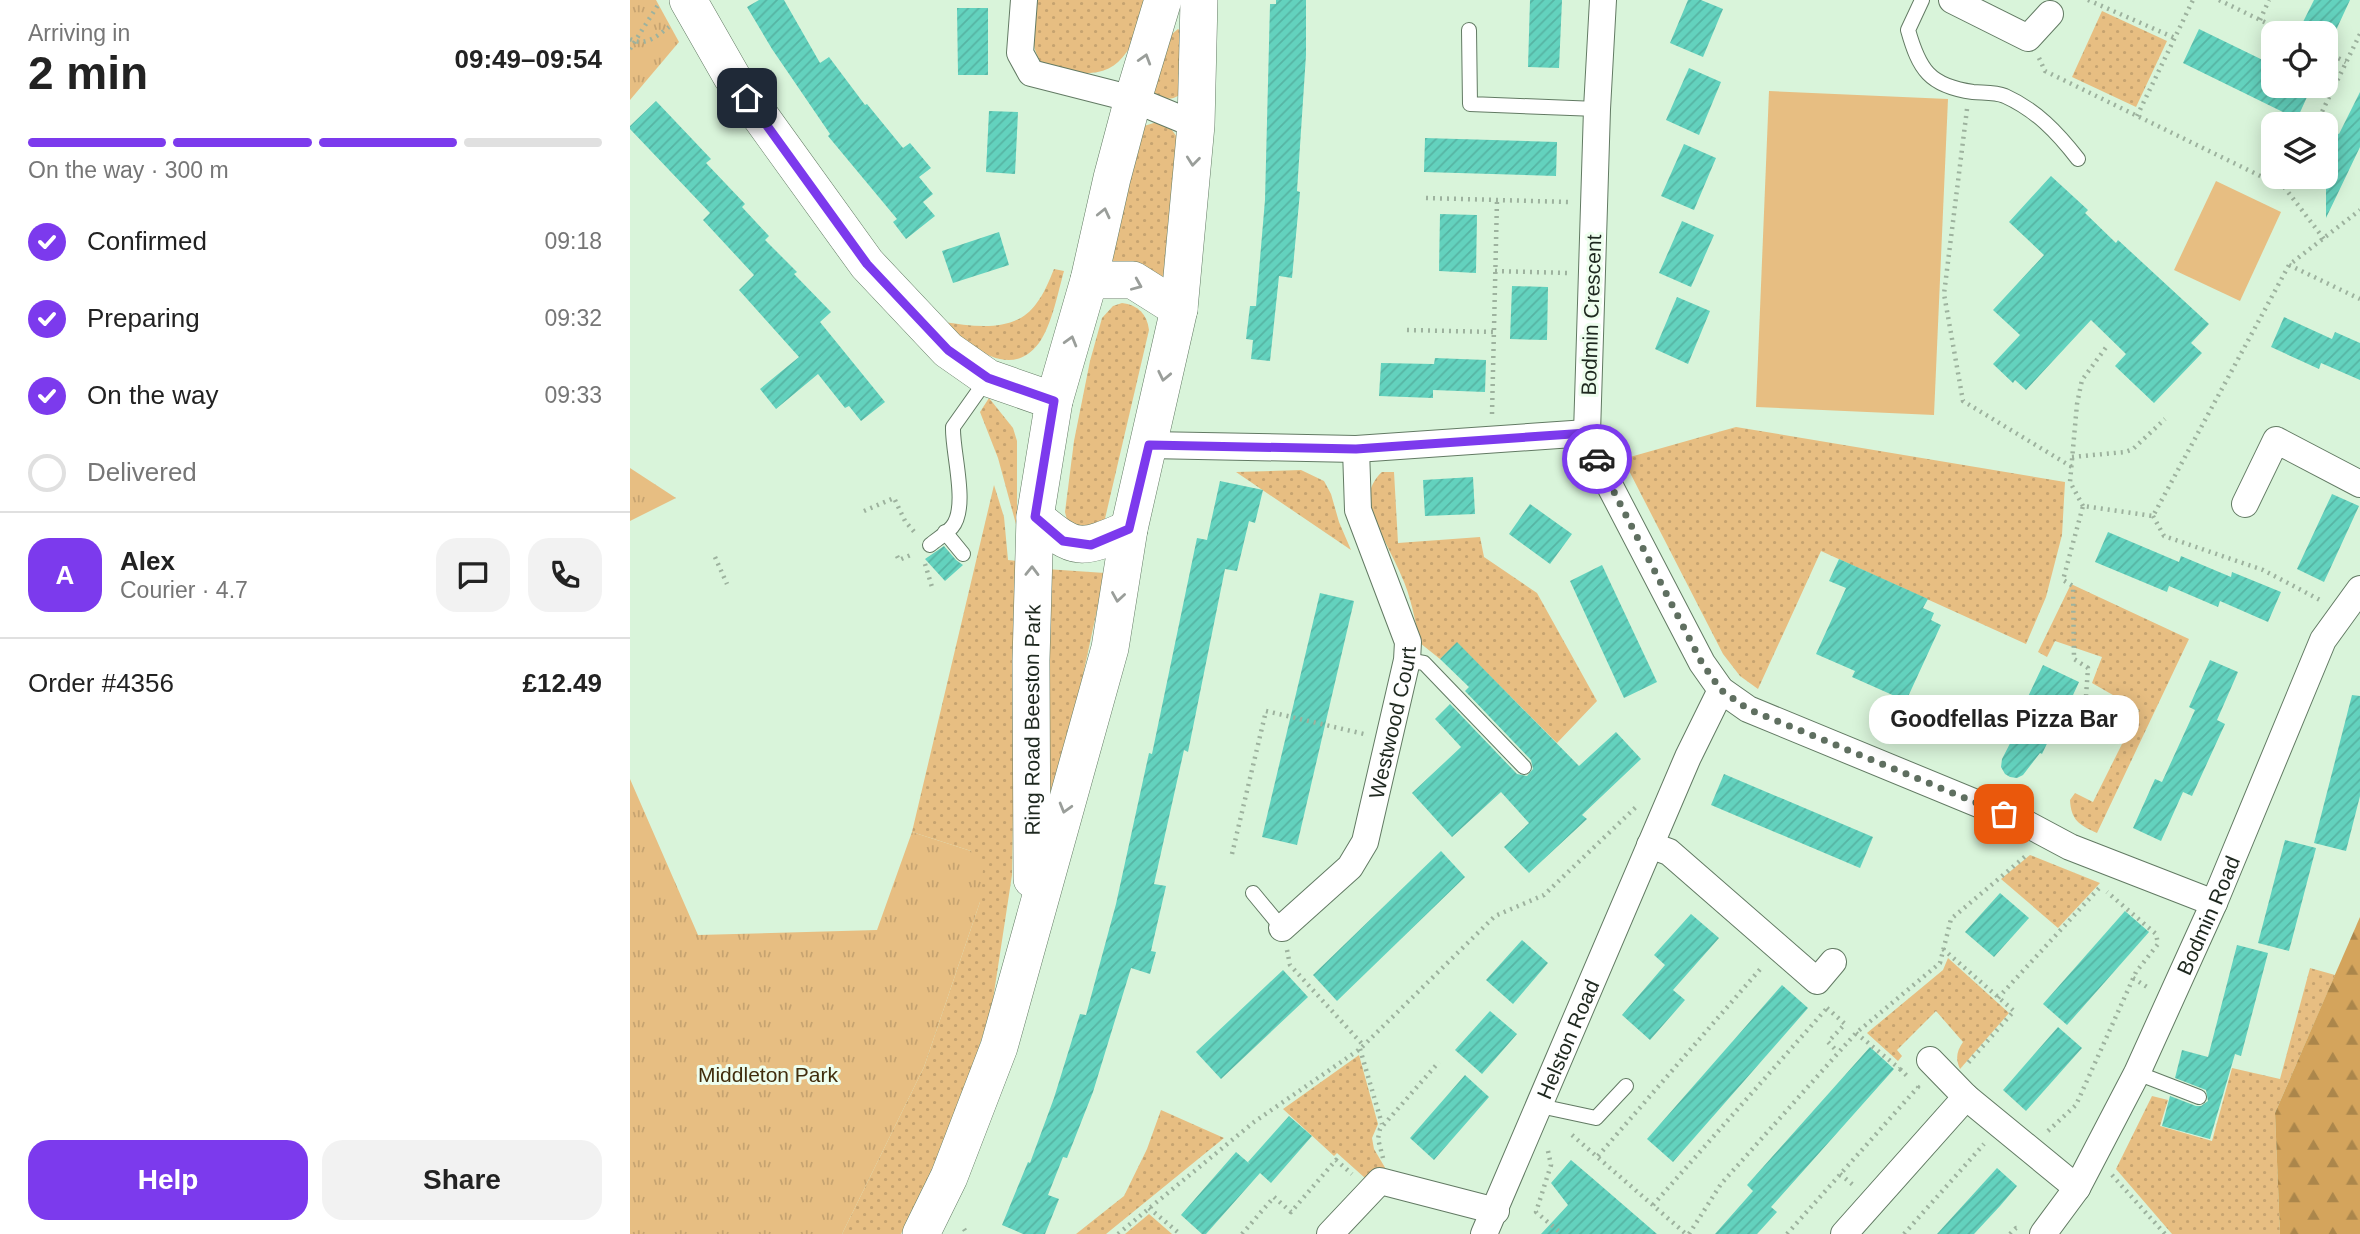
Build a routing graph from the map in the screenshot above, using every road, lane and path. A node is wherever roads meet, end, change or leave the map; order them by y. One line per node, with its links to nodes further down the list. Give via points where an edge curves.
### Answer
1 (664, 0): 19 (path)
2 (688, 0): 46 (street, via 732,77 867,264 948,350)
3 (1024, 0): 24 (street, via 1020,54 1031,73)
4 (1163, 0): 24 (street, Ring Road Beeston Park, one-way to 4)
5 (1199, 0): 28 (street, Ring Road Beeston Park)
6 (1603, 0): 25 (street, Bodmin Crescent)
7 (1922, 0): 23 (lane, via 1908,30 1915,55 1925,73)
8 (2088, 0): 18 (path)
9 (2193, 0): 18 (path)
10 (2219, 0): 14 (path)
11 (2269, 0): 14 (path)
12 (1966, 3): 17 (street)
13 (2050, 14): 17 (street)
14 (2260, 20)
15 (1469, 30): 25 (lane, via 1470,104)
16 (2360, 34): 22 (path)
17 (2028, 38): 27 (path, via 2045,71)
18 (2175, 38): 27 (path)
19 (633, 40): 20 (path)
20 (630, 49)
21 (2338, 58): 22 (path)
22 (2346, 62): 26 (path)
23 (1969, 91): 29 (lane, via 2002,95 2026,108 2048,122); 54 (path, via 1944,295 1963,401)
24 (1133, 99): 28 (street); 40 (street, Ring Road Beeston Park, one-way to 24)
25 (1597, 109): 34 (street, Bodmin Crescent)
26 (2322, 112)
27 (2137, 116): 30 (path)
28 (1196, 125): 42 (street, Ring Road Beeston Park, one-way to 42)
29 (2078, 159)
30 (2261, 176)
31 (2286, 189): 36 (path)
32 (1426, 198): 33 (path)
33 (1497, 200): 34 (path); 38 (path)
34 (1594, 202): 39 (street, Bodmin Crescent)
35 (2360, 210): 36 (path)
36 (2324, 239): 37 (path)
37 (2289, 265): 41 (path); 60 (path)
38 (1495, 271): 39 (path); 44 (path)
39 (1592, 273): 49 (street, Bodmin Crescent)
40 (1089, 280): 42 (street, one-way to 42, via 1133,280); 47 (street, Ring Road Beeston Park, one-way to 40)
41 (2360, 299)
42 (1179, 309): 51 (street, Ring Road Beeston Park, one-way to 51)
43 (1407, 330): 44 (path)
44 (1494, 332): 50 (path)
45 (2107, 345): 53 (path, via 2082,380)
46 (988, 378): 47 (street); 63 (lane, via 953,427 961,499 954,525)
47 (1054, 401): 61 (street, Ring Road Beeston Park)
48 (2165, 419): 53 (path, via 2133,449)
49 (1587, 433): 50 (street); 72 (street, Bodmin Crescent, via 1600,467 1702,663)
50 (1491, 439): 52 (street)
51 (1149, 445): 52 (street); 62 (street, Ring Road Beeston Park)
52 (1356, 449): 71 (street, Westwood Court, via 1358,510 1408,642)
53 (2073, 457): 54 (path)
54 (2072, 467): 58 (path, via 2070,482)
55 (2360, 484): 57 (street, via 2276,440)
56 (894, 498): 59 (path)
57 (2245, 504)
58 (2084, 506): 60 (path); 73 (path, via 2063,580 2073,586 2074,659 2088,667)
59 (864, 511)
60 (2153, 516): 70 (path, via 2164,536 2263,570)
61 (1035, 517): 62 (street, via 1063,541 1091,545); 84 (street, Ring Road Beeston Park, one-way to 61)
62 (1129, 529): 84 (street, Ring Road Beeston Park, one-way to 84, via 1110,648)
63 (945, 532): 64 (lane); 65 (lane)
64 (927, 547): 66 (path, via 899,560)
65 (963, 554)
66 (897, 556)
67 (715, 557): 68 (path)
68 (727, 584)
69 (2360, 589): 70 (street, Bodmin Road)
70 (2343, 613): 83 (street, Bodmin Road, via 2323,640)
71 (1407, 660): 74 (street, Westwood Court); 75 (lane, via 1424,663)
72 (1721, 690): 77 (street, Bodmin Crescent, via 1748,709); 78 (street, Helston Road)
73 (2085, 710)
74 (1388, 739): 79 (path, via 1266,711); 85 (street, Westwood Court, via 1365,842 1350,866)
75 (1524, 766)
76 (1640, 803): 92 (path, via 1544,895 1495,916)
77 (2049, 837): 80 (street, Bodmin Crescent); 87 (path, via 1951,919)
78 (1650, 845): 86 (street, via 1669,852); 101 (street, Helston Road)
79 (1232, 854)
80 (2120, 866): 81 (path); 83 (street, Bodmin Crescent)
81 (2101, 886): 89 (path); 104 (path, via 2156,934 2158,944 2136,972 2076,1104)
82 (1253, 893): 85 (lane)
83 (2214, 903): 97 (street, Bodmin Road)
84 (1032, 922): 113 (street, Ring Road Beeston Park, via 999,1047 949,1177)
85 (1282, 928): 92 (path, via 1290,965)
86 (1779, 948): 88 (street); 106 (path)
87 (1943, 949): 89 (path); 91 (path, via 1940,963)
88 (1825, 971): 90 (path, via 1816,999)
89 (1998, 998): 99 (path, via 2014,1011)
90 (1827, 1008): 93 (path, via 1845,1024 1828,1042); 110 (path)
91 (1856, 1033): 93 (path); 96 (path)
92 (1362, 1048): 102 (path); 111 (path, via 1254,1122)
93 (1838, 1052): 119 (path, via 1721,1184)
94 (1918, 1060): 96 (path); 99 (street)
95 (1439, 1062): 102 (path)
96 (1900, 1069): 120 (path, via 1918,1087)
97 (2137, 1073): 100 (lane); 105 (street, Bodmin Road)
98 (1626, 1086): 101 (lane, via 1596,1118)
99 (1959, 1089): 103 (street); 121 (street)
100 (2199, 1097)
101 (1540, 1106): 106 (path); 112 (street, Helston Road); 118 (path, via 1551,1165 1536,1212)
102 (1383, 1125): 107 (path, via 1380,1149)
103 (2000, 1125): 104 (street); 122 (path)
104 (2029, 1149): 108 (street)
105 (2094, 1155): 108 (street, Bodmin Road); 124 (path)
106 (1598, 1156): 110 (path)
107 (1397, 1186): 109 (street, via 1380,1181); 112 (street)
108 (2077, 1188): 123 (street, Bodmin Road)
109 (1371, 1191): 116 (path, via 1336,1160 1291,1212 1274,1197); 117 (street)
110 (1653, 1205): 119 (path)
111 (1149, 1208): 114 (path); 115 (path)
112 (1490, 1223)
113 (921, 1234)
114 (1118, 1234)
115 (1180, 1234)
116 (1242, 1234)
117 (1330, 1234)
118 (1562, 1234)
119 (1688, 1234)
120 (1787, 1234)
121 (1844, 1234)
122 (1904, 1234)
123 (2043, 1234)
124 (2165, 1234)

